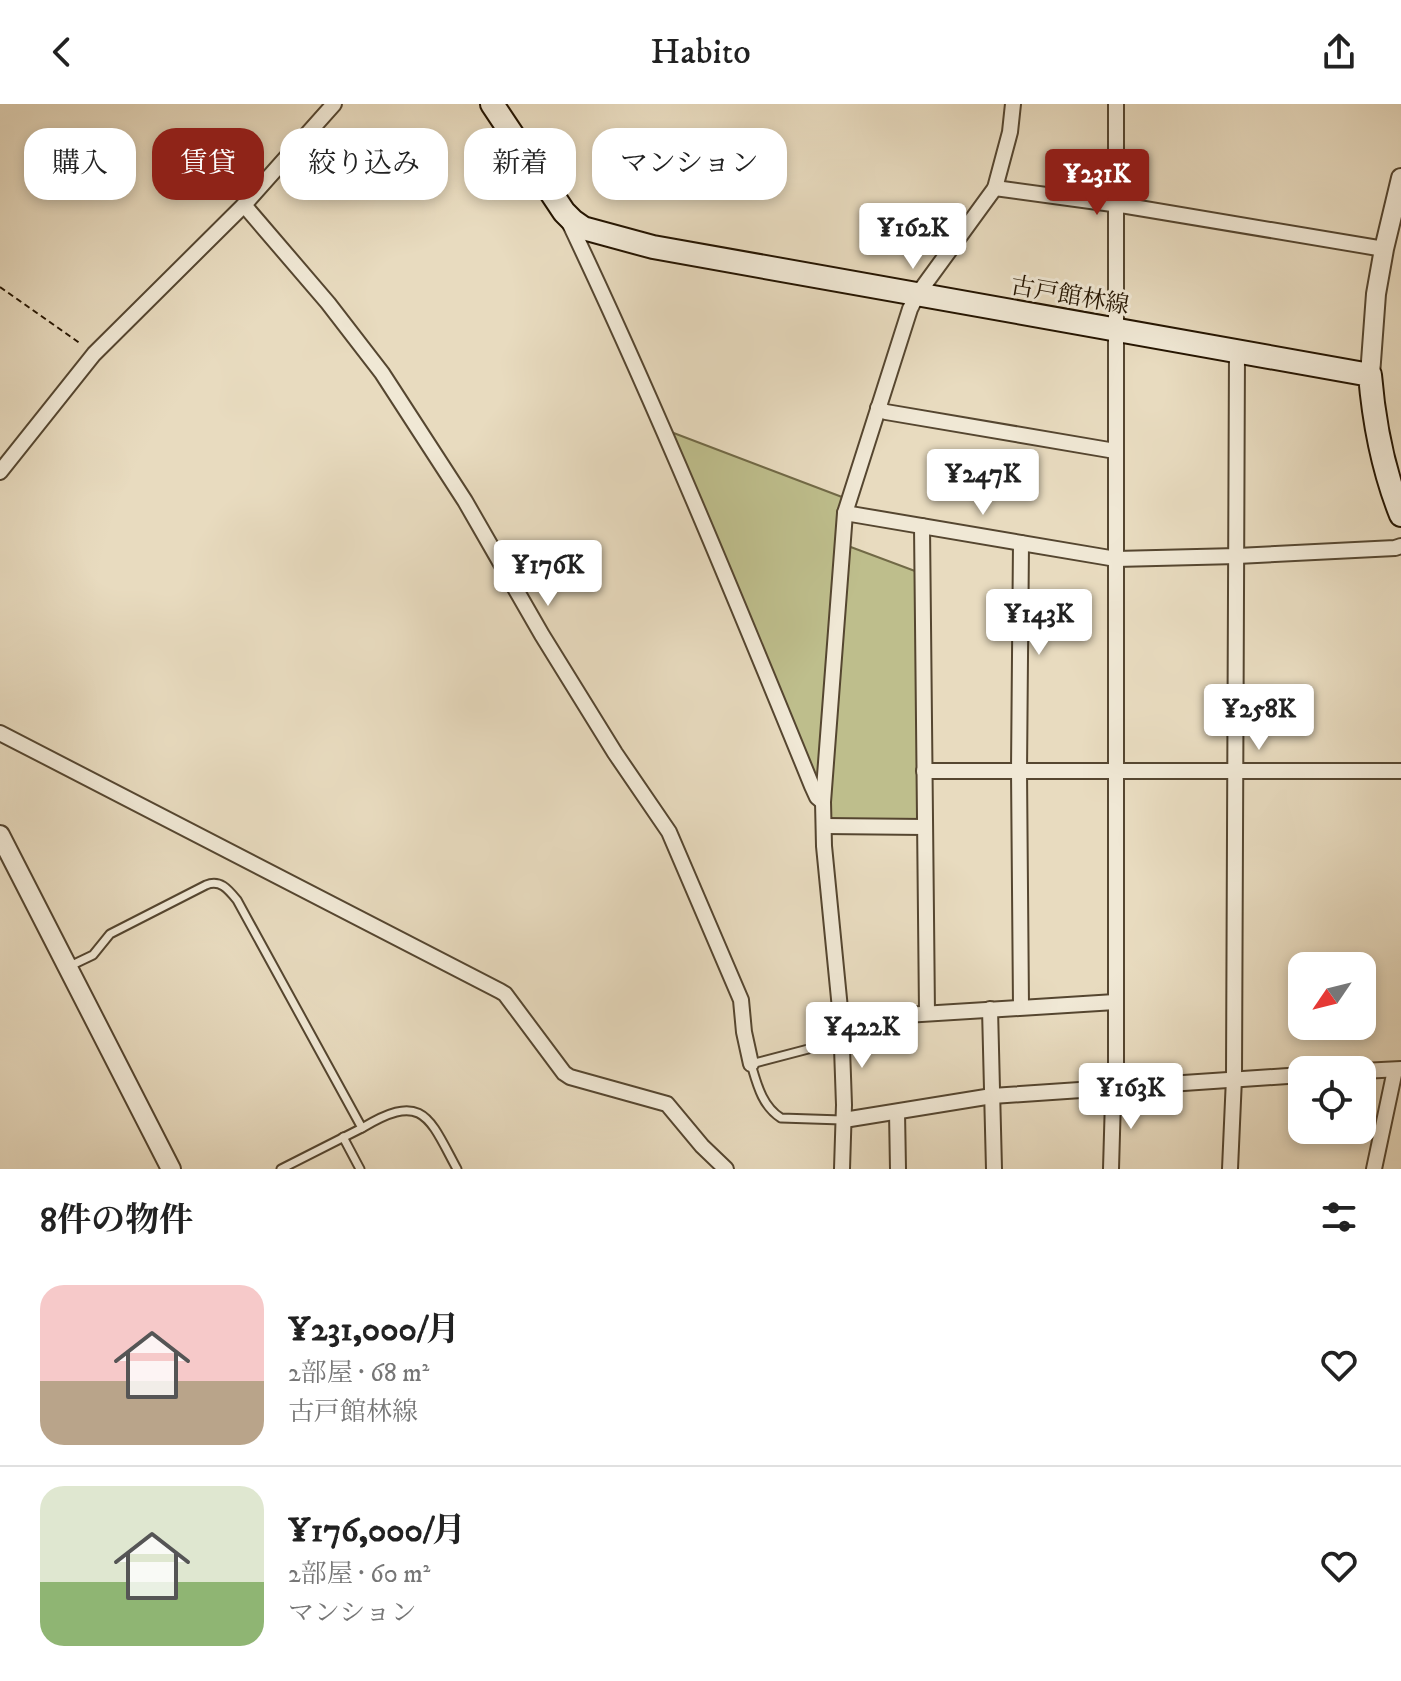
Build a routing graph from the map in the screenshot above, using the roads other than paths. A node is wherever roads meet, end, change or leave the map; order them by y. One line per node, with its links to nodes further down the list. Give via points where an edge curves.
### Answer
1 (334, 104): 8 (street)
2 (492, 104): 9 (main road, 古戸館林線)
3 (1013, 104): 6 (street)
4 (1116, 104): 7 (street)
5 (1401, 178): 10 (street)
6 (995, 188): 7 (street); 11 (street)
7 (1116, 204): 10 (street); 12 (street)
8 (244, 205): 17 (street, via 94,354); 42 (street, via 382,373 669,832 741,1000)
9 (564, 212): 11 (main road, 古戸館林線, via 583,228 653,247); 31 (street)
10 (1384, 249): 14 (street)
11 (917, 295): 12 (main road, 古戸館林線); 15 (street)
12 (1116, 329): 13 (main road, 古戸館林線); 16 (street)
13 (1237, 351): 14 (main road, 古戸館林線); 23 (street)
14 (1370, 375): 18 (main road, via 1377,434)
15 (878, 408): 16 (street); 19 (street)
16 (1115, 451): 24 (street)
17 (0, 472)
18 (1399, 505)
19 (845, 513): 20 (street); 31 (street)
20 (922, 526): 21 (street); 26 (street)
21 (1021, 543): 24 (street); 27 (street)
22 (1401, 546): 23 (street)
23 (1237, 556): 24 (street); 29 (street)
24 (1116, 559): 28 (street)
25 (0, 733): 57 (street, via 505,994 564,1073 667,1104)
26 (924, 771): 27 (street); 33 (street)
27 (1019, 771): 28 (street); 37 (street)
28 (1117, 771): 29 (street); 36 (street)
29 (1235, 771): 30 (street); 46 (street)
30 (1401, 771)
31 (823, 802): 32 (street)
32 (825, 826): 33 (street); 40 (street)
33 (925, 827): 39 (street)
34 (0, 835): 35 (street)
35 (68, 967): 51 (lane, via 93,955 110,934 219,883 237,900); 53 (street)
36 (1115, 1002): 37 (street); 47 (street)
37 (1021, 1007): 38 (street)
38 (990, 1009): 39 (street); 48 (street)
39 (927, 1013): 40 (street)
40 (841, 1019): 41 (street)
41 (841, 1042): 42 (lane); 50 (street)
42 (751, 1064): 50 (lane, via 760,1093 776,1115)
43 (1398, 1069): 44 (street); 63 (street)
44 (1376, 1070)
45 (1288, 1076): 46 (street)
46 (1234, 1078): 47 (street); 62 (street)
47 (1115, 1088): 48 (street); 61 (street)
48 (992, 1096): 49 (street); 60 (street)
49 (897, 1112): 50 (street); 59 (street)
50 (844, 1120): 58 (street)
51 (362, 1128): 52 (lane); 56 (lane, via 400,1109 416,1111 433,1124)
52 (343, 1137): 54 (lane); 55 (lane)
53 (171, 1169)
54 (281, 1169)
55 (360, 1169)
56 (457, 1169)
57 (726, 1169)
58 (842, 1169)
59 (898, 1169)
60 (994, 1169)
61 (1111, 1169)
62 (1230, 1169)
63 (1374, 1169)

